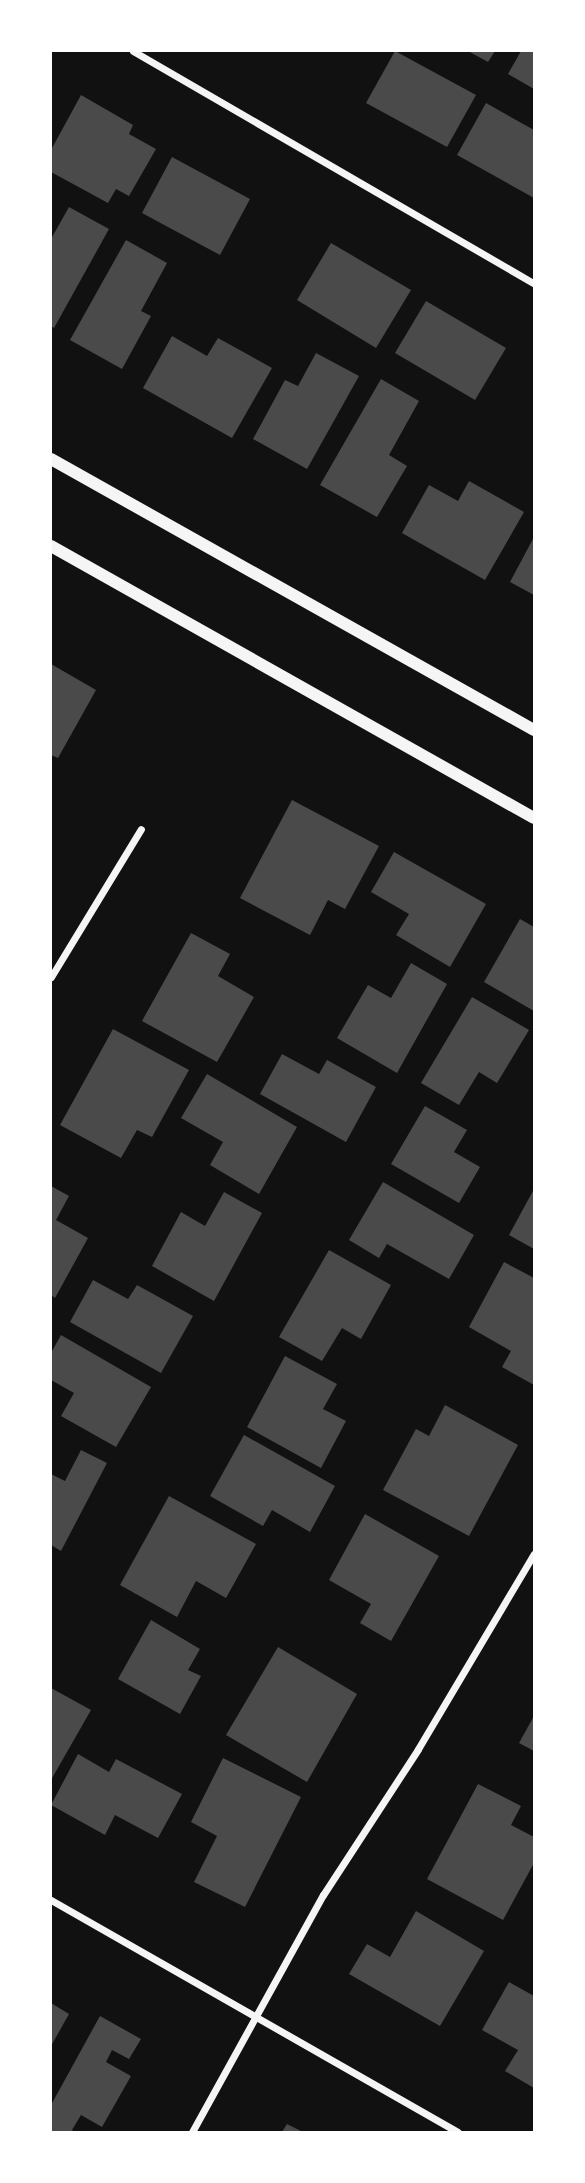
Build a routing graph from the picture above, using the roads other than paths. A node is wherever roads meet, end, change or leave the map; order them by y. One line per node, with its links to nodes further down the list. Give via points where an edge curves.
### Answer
1 (133, 51): 2 (street)
2 (534, 283)
3 (51, 460): 5 (street)
4 (51, 546): 6 (street)
5 (534, 730)
6 (534, 818)
7 (141, 829): 8 (street)
8 (51, 977)
9 (534, 1555): 11 (street, via 418,1749 323,1895)
10 (51, 1900): 11 (street)
11 (253, 2017): 12 (street); 13 (street)
12 (192, 2132)
13 (458, 2132)

